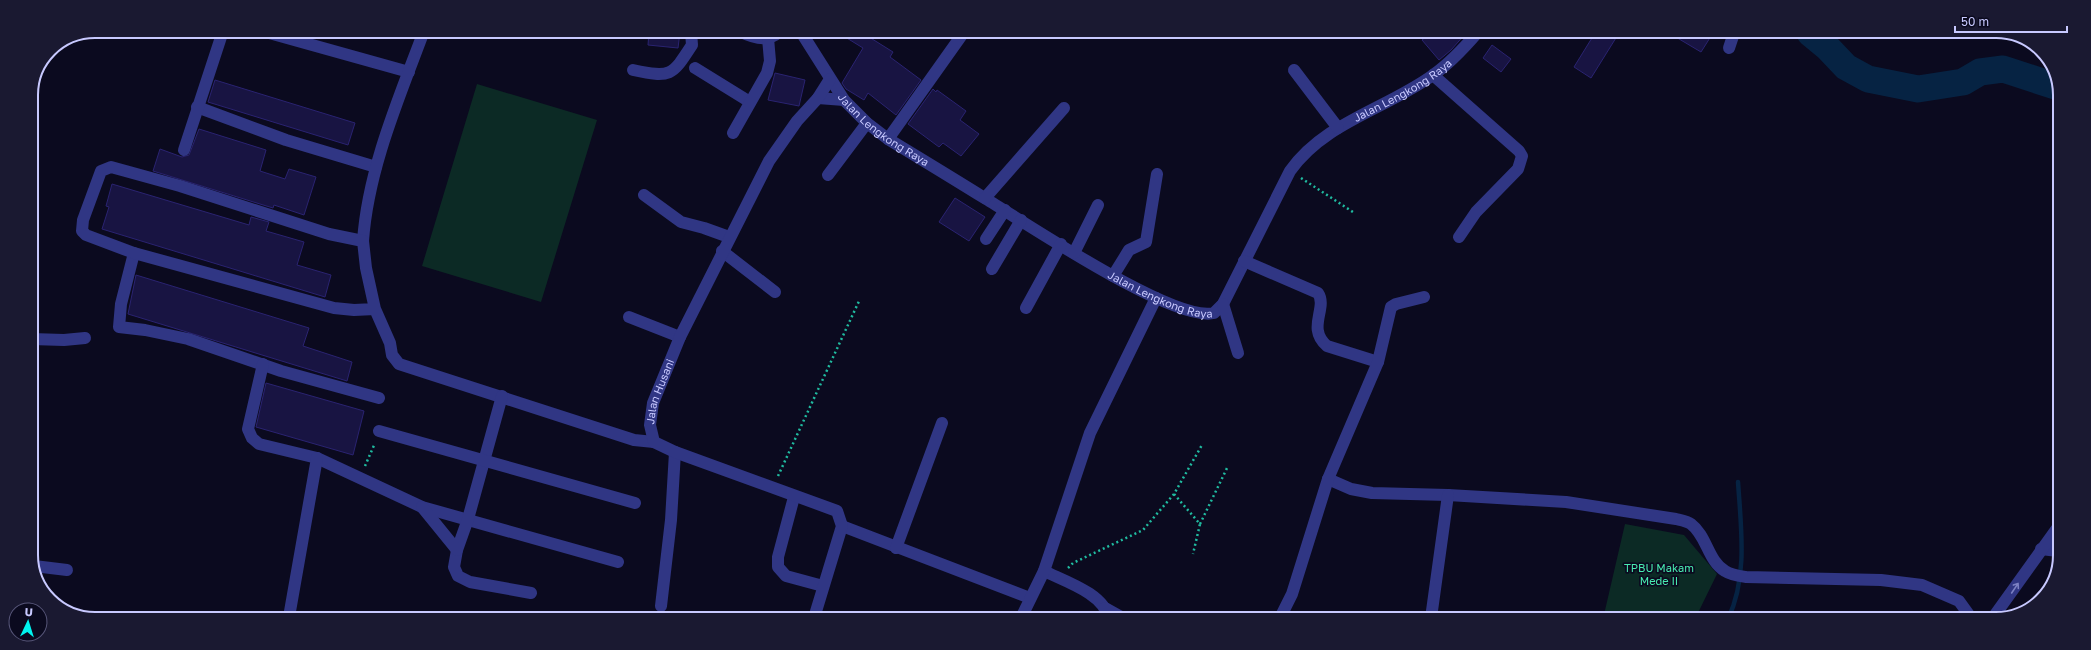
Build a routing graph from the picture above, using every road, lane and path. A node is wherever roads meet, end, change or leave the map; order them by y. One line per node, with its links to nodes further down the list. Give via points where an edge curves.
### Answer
1 (221, 38): 20 (street)
2 (287, 38): 14 (street)
3 (421, 38): 14 (street)
4 (691, 38): 12 (street, via 692,45 676,69 670,73)
5 (774, 38): 19 (street, via 769,68)
6 (809, 38): 16 (street, Jalan Lengkong Raya)
7 (960, 38): 25 (street)
8 (1472, 38): 15 (street, Jalan Lengkong Raya)
9 (1732, 38): 10 (street)
10 (1729, 48)
11 (695, 68): 19 (street)
12 (633, 70)
13 (1294, 70): 23 (street)
14 (409, 72): 27 (street)
15 (1433, 75): 23 (street, Jalan Lengkong Raya); 38 (street, via 1522,156 1518,169 1476,212)
16 (830, 79): 17 (street, Jalan Husani); 18 (street, Jalan Lengkong Raya)
17 (818, 98): 18 (street); 37 (street, Jalan Husani, via 797,121 769,161)
18 (844, 100): 22 (street, Jalan Lengkong Raya)
19 (750, 102): 24 (street)
20 (197, 107): 26 (street); 27 (street, via 286,140)
21 (1064, 108): 32 (street)
22 (867, 123): 25 (street, Jalan Lengkong Raya); 30 (street)
23 (1338, 128): 28 (street, Jalan Lengkong Raya, via 1315,143)
24 (733, 133)
25 (888, 139): 32 (street, Jalan Lengkong Raya)
26 (184, 150)
27 (376, 167): 40 (street, via 366,212)
28 (1290, 171): 35 (path); 45 (street, Jalan Lengkong Raya)
29 (1157, 174): 47 (street, via 1146,242 1129,250)
30 (828, 175)
31 (644, 195): 37 (street, via 681,222)
32 (985, 198): 34 (street, Jalan Lengkong Raya)
33 (1098, 205): 43 (street)
34 (1005, 210): 36 (street, Jalan Lengkong Raya); 39 (street)
35 (1353, 212)
36 (1021, 220): 41 (street, Jalan Lengkong Raya); 46 (street)
37 (729, 237): 42 (street, Jalan Husani)
38 (1459, 237)
39 (986, 239)
40 (363, 241): 44 (street, via 329,234 180,186 111,167 106,168 99,175 83,220 82,231 86,235); 54 (street)
41 (1061, 244): 43 (street, Jalan Lengkong Raya); 53 (street)
42 (722, 251): 48 (street); 56 (street, Jalan Husani)
43 (1074, 252): 47 (street, Jalan Lengkong Raya)
44 (134, 253): 54 (street, via 334,308); 61 (street, via 121,304 119,327 167,334)
45 (1244, 261): 52 (street, Jalan Lengkong Raya); 60 (street, via 1318,293 1319,338 1327,346)
46 (992, 269)
47 (1113, 276): 50 (street, Jalan Lengkong Raya)
48 (775, 292)
49 (1424, 296): 60 (street, via 1391,307)
50 (1156, 298): 52 (street, Jalan Lengkong Raya, via 1203,314 1214,313); 91 (street, via 1090,433)
51 (860, 299): 73 (path)
52 (1223, 304): 59 (street)
53 (1026, 308)
54 (375, 309): 62 (street, via 390,343 392,355 399,364)
55 (629, 316): 56 (street)
56 (680, 337): 66 (street, Jalan Husani, via 653,403 650,425)
57 (85, 338): 58 (street)
58 (38, 339)
59 (1238, 353)
60 (1378, 362): 72 (street)
61 (263, 364): 63 (street); 69 (street, via 248,429 252,438 259,444)
62 (502, 396): 66 (street, via 634,440); 70 (street)
63 (379, 398)
64 (942, 423): 83 (street)
65 (379, 431): 70 (street)
66 (654, 442): 68 (street, Jalan Husani)
67 (1202, 444): 74 (path)
68 (675, 452): 73 (street, Jalan Husani); 96 (street, via 671,520)
69 (317, 458): 78 (street); 97 (street)
70 (484, 461): 77 (street); 79 (street)
71 (1228, 466): 80 (path)
72 (1328, 479): 75 (street, via 1351,489 1372,493); 101 (street, via 1292,594)
73 (772, 489): 76 (street, Jalan Husani)
74 (1174, 494): 80 (path); 92 (path, via 1143,530 1073,563)
75 (1448, 495): 102 (street); 103 (street, via 1566,502 1690,523 1700,534 1717,564 1725,571 1741,576 1881,580 1922,585 1959,601)
76 (794, 497): 81 (street, Jalan Husani, via 837,511); 93 (street, via 778,557 778,567 786,576)
77 (635, 503)
78 (422, 507): 79 (street); 85 (street)
79 (468, 519): 85 (street); 88 (street)
80 (1200, 524): 87 (path)
81 (842, 526): 83 (street); 93 (street)
82 (2053, 538): 84 (street)
83 (896, 548): 95 (street)
84 (2041, 549): 86 (street); 104 (street, one-way to 84)
85 (457, 550): 94 (street, via 453,562 460,578)
86 (2053, 550)
87 (1193, 554)
88 (618, 562)
89 (39, 567): 90 (street)
90 (67, 570)
91 (1044, 571): 92 (street); 95 (street)
92 (1057, 577): 100 (street, via 1098,598)
93 (823, 586): 98 (street)
94 (531, 593)
95 (1030, 598): 99 (street)
96 (661, 606)
97 (290, 612)
98 (816, 612)
99 (1024, 612)
100 (1105, 612)
101 (1283, 612)
102 (1432, 612)
103 (1967, 612)
104 (1997, 612)

